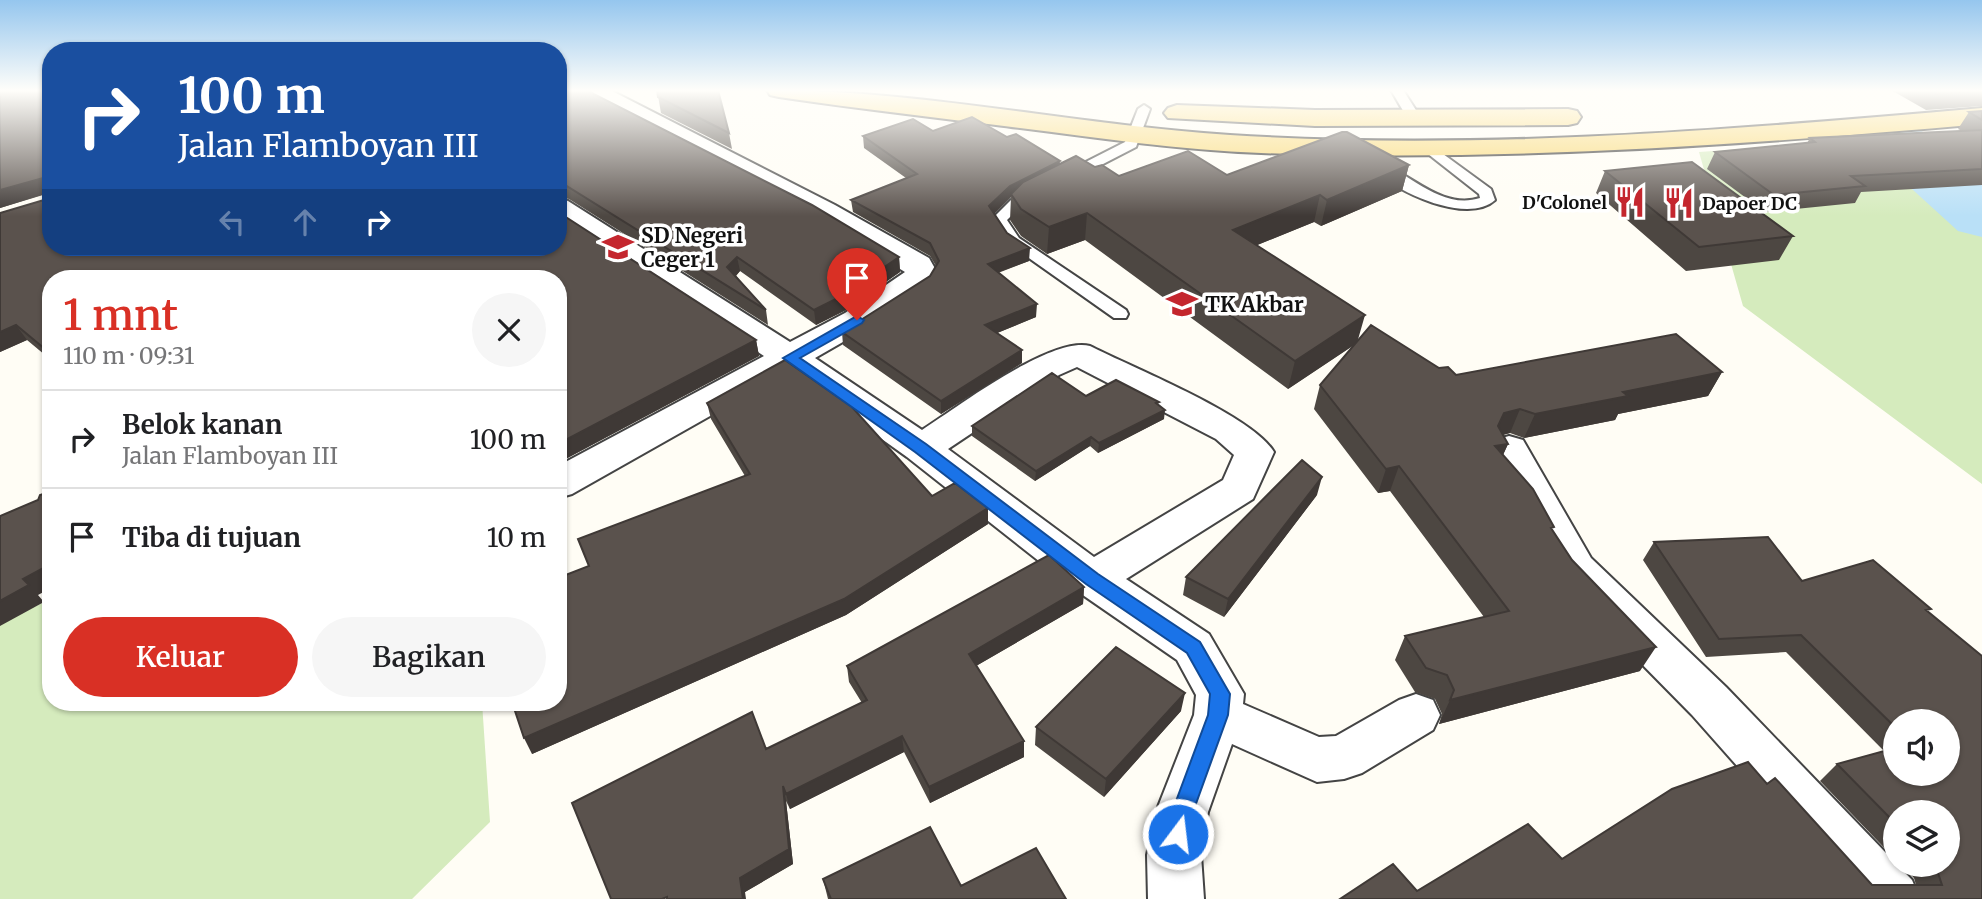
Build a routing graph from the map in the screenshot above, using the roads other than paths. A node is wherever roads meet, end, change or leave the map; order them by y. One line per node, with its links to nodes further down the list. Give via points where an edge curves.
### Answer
1 (672, 132): 9 (street, via 918,265 921,272 910,287)
2 (1118, 132): 4 (main road)
3 (1770, 132): 6 (main road)
4 (1135, 134): 5 (main road, via 1261,145); 8 (lane, via 1131,144 1016,202 999,219 1014,241)
5 (1344, 146): 6 (main road); 6 (lane, via 1447,203 1478,205 1488,200 1486,192)
6 (1428, 148)
7 (567, 213): 9 (street)
8 (1120, 314)
9 (790, 358): 10 (street); 12 (street)
10 (921, 448): 13 (street); 13 (street, via 1046,367 1078,354 1228,430 1255,452 1239,489)
11 (1509, 449): 17 (street, via 1576,570 1709,701)
12 (567, 479)
13 (1092, 579): 14 (street, via 1194,647 1220,694)
14 (1218, 715): 15 (street, via 1317,760 1344,757); 16 (street, via 1182,812 1174,855)
15 (1416, 715)
16 (1176, 899)
17 (1892, 899)

